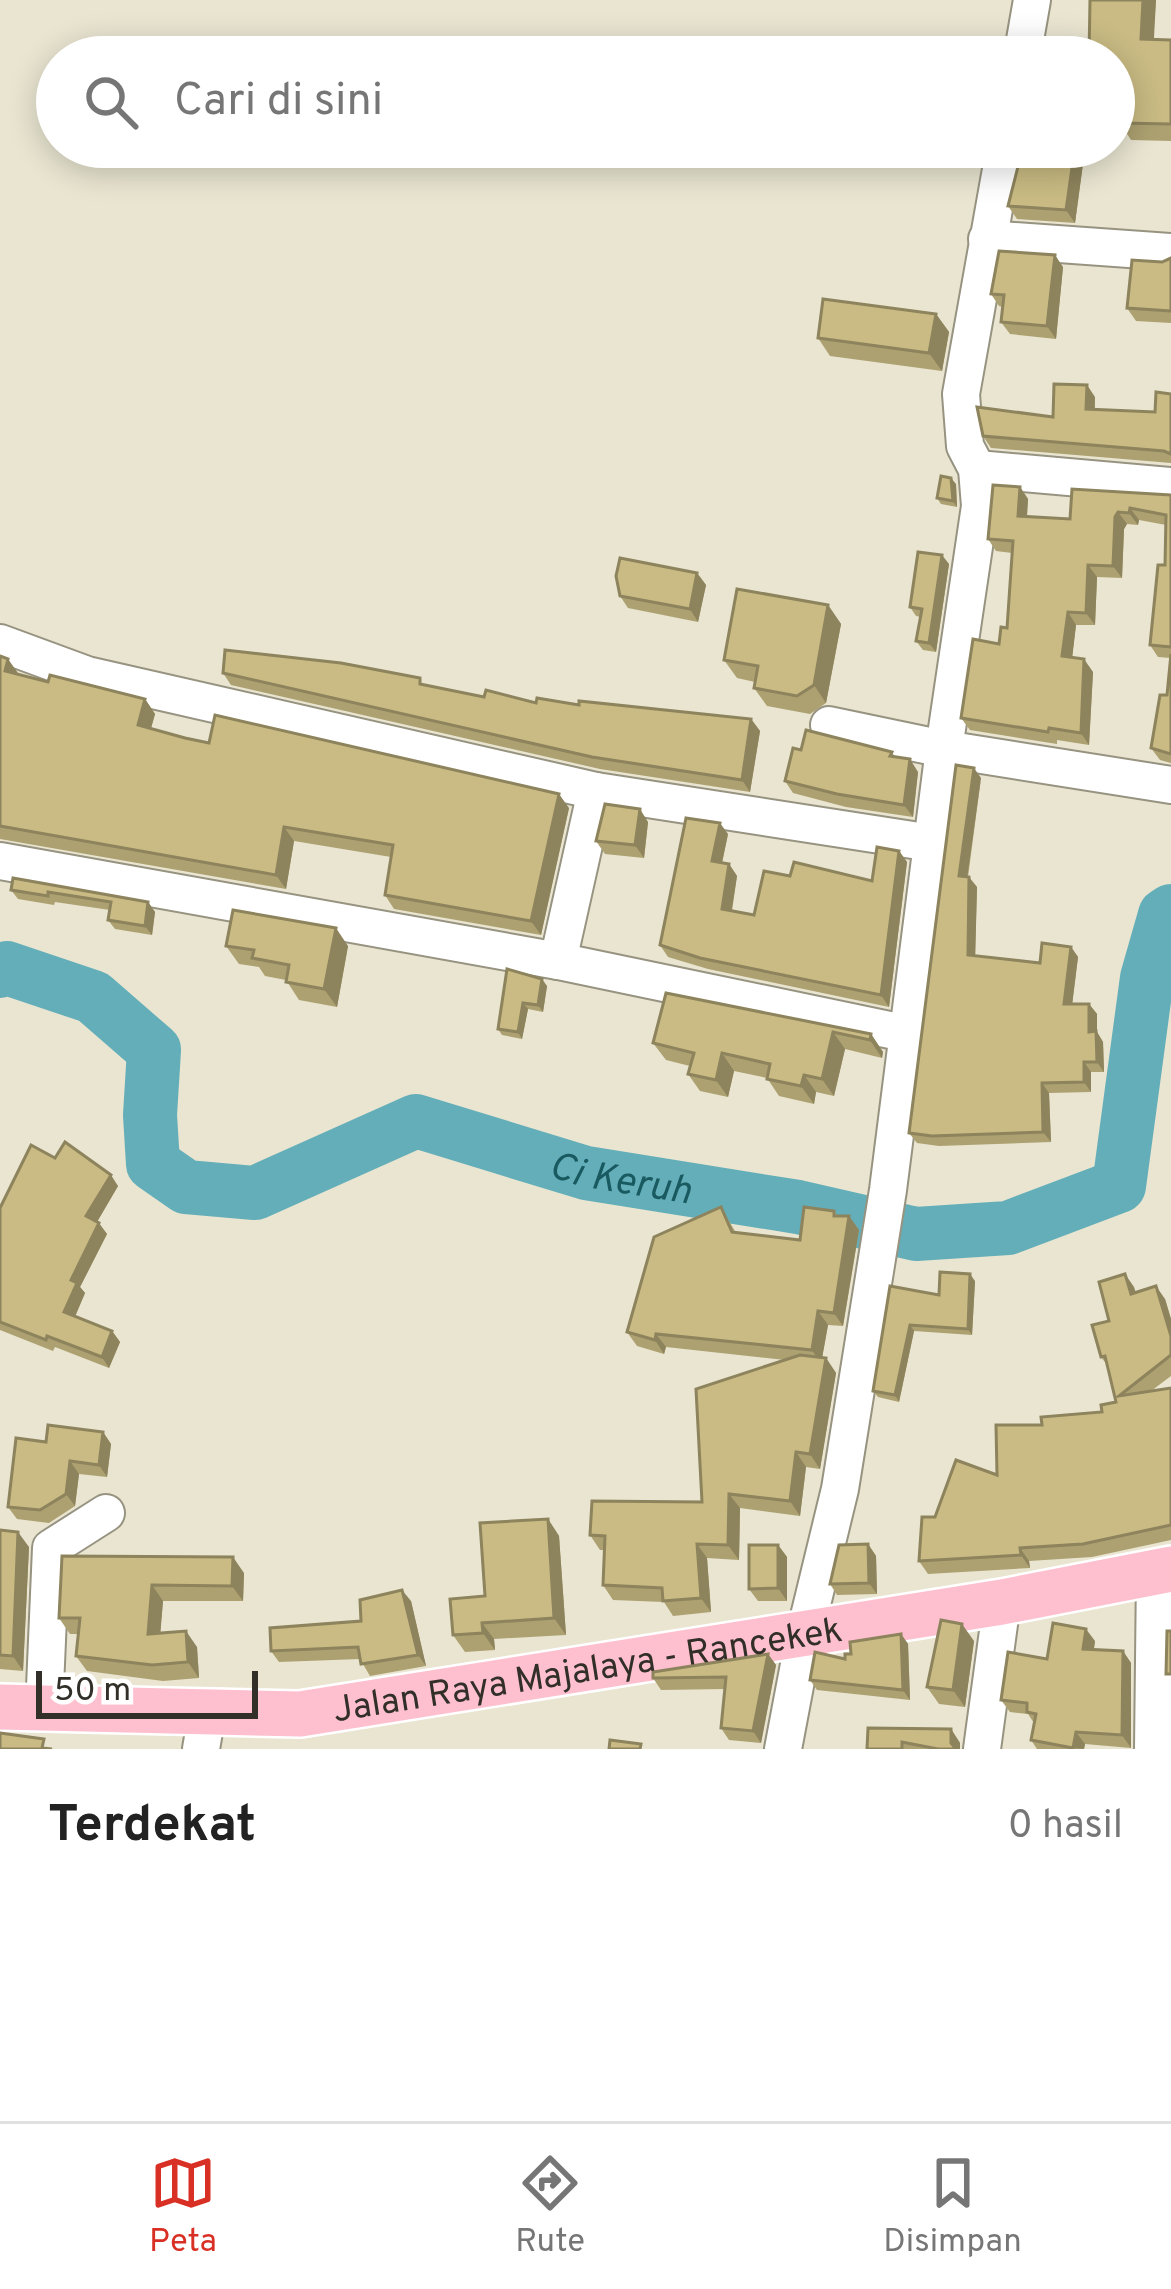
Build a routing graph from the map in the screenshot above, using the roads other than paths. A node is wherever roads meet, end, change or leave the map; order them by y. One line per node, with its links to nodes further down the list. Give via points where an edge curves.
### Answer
1 (1032, 0): 2 (street)
2 (1026, 36)
3 (1001, 168): 4 (street)
4 (987, 239): 5 (street); 6 (street, via 962,394 965,446)
5 (1171, 252)
6 (977, 469): 7 (street); 10 (street, via 980,506)
7 (1171, 486)
8 (0, 643): 12 (street, via 87,674)
9 (829, 725): 10 (street)
10 (944, 748): 11 (street); 13 (street)
11 (1171, 785)
12 (596, 791): 13 (street); 15 (street)
13 (932, 843): 16 (street)
14 (0, 861): 15 (street)
15 (558, 961): 16 (street)
16 (908, 1034): 20 (street, via 841,1489)
17 (106, 1513): 21 (street, via 51,1548)
18 (1163, 1570): 19 (main road, Jalan Raya Majalaya - Rancekek); 25 (street)
19 (1002, 1602): 20 (main road, Jalan Raya Majalaya - Rancekek); 24 (street)
20 (805, 1633): 22 (main road, Jalan Raya Majalaya - Rancekek); 23 (street)
21 (22, 1708): 22 (main road, Jalan Raya Majalaya - Rancekek)
22 (204, 1731)
23 (783, 1749)
24 (982, 1749)
25 (1153, 1749)

